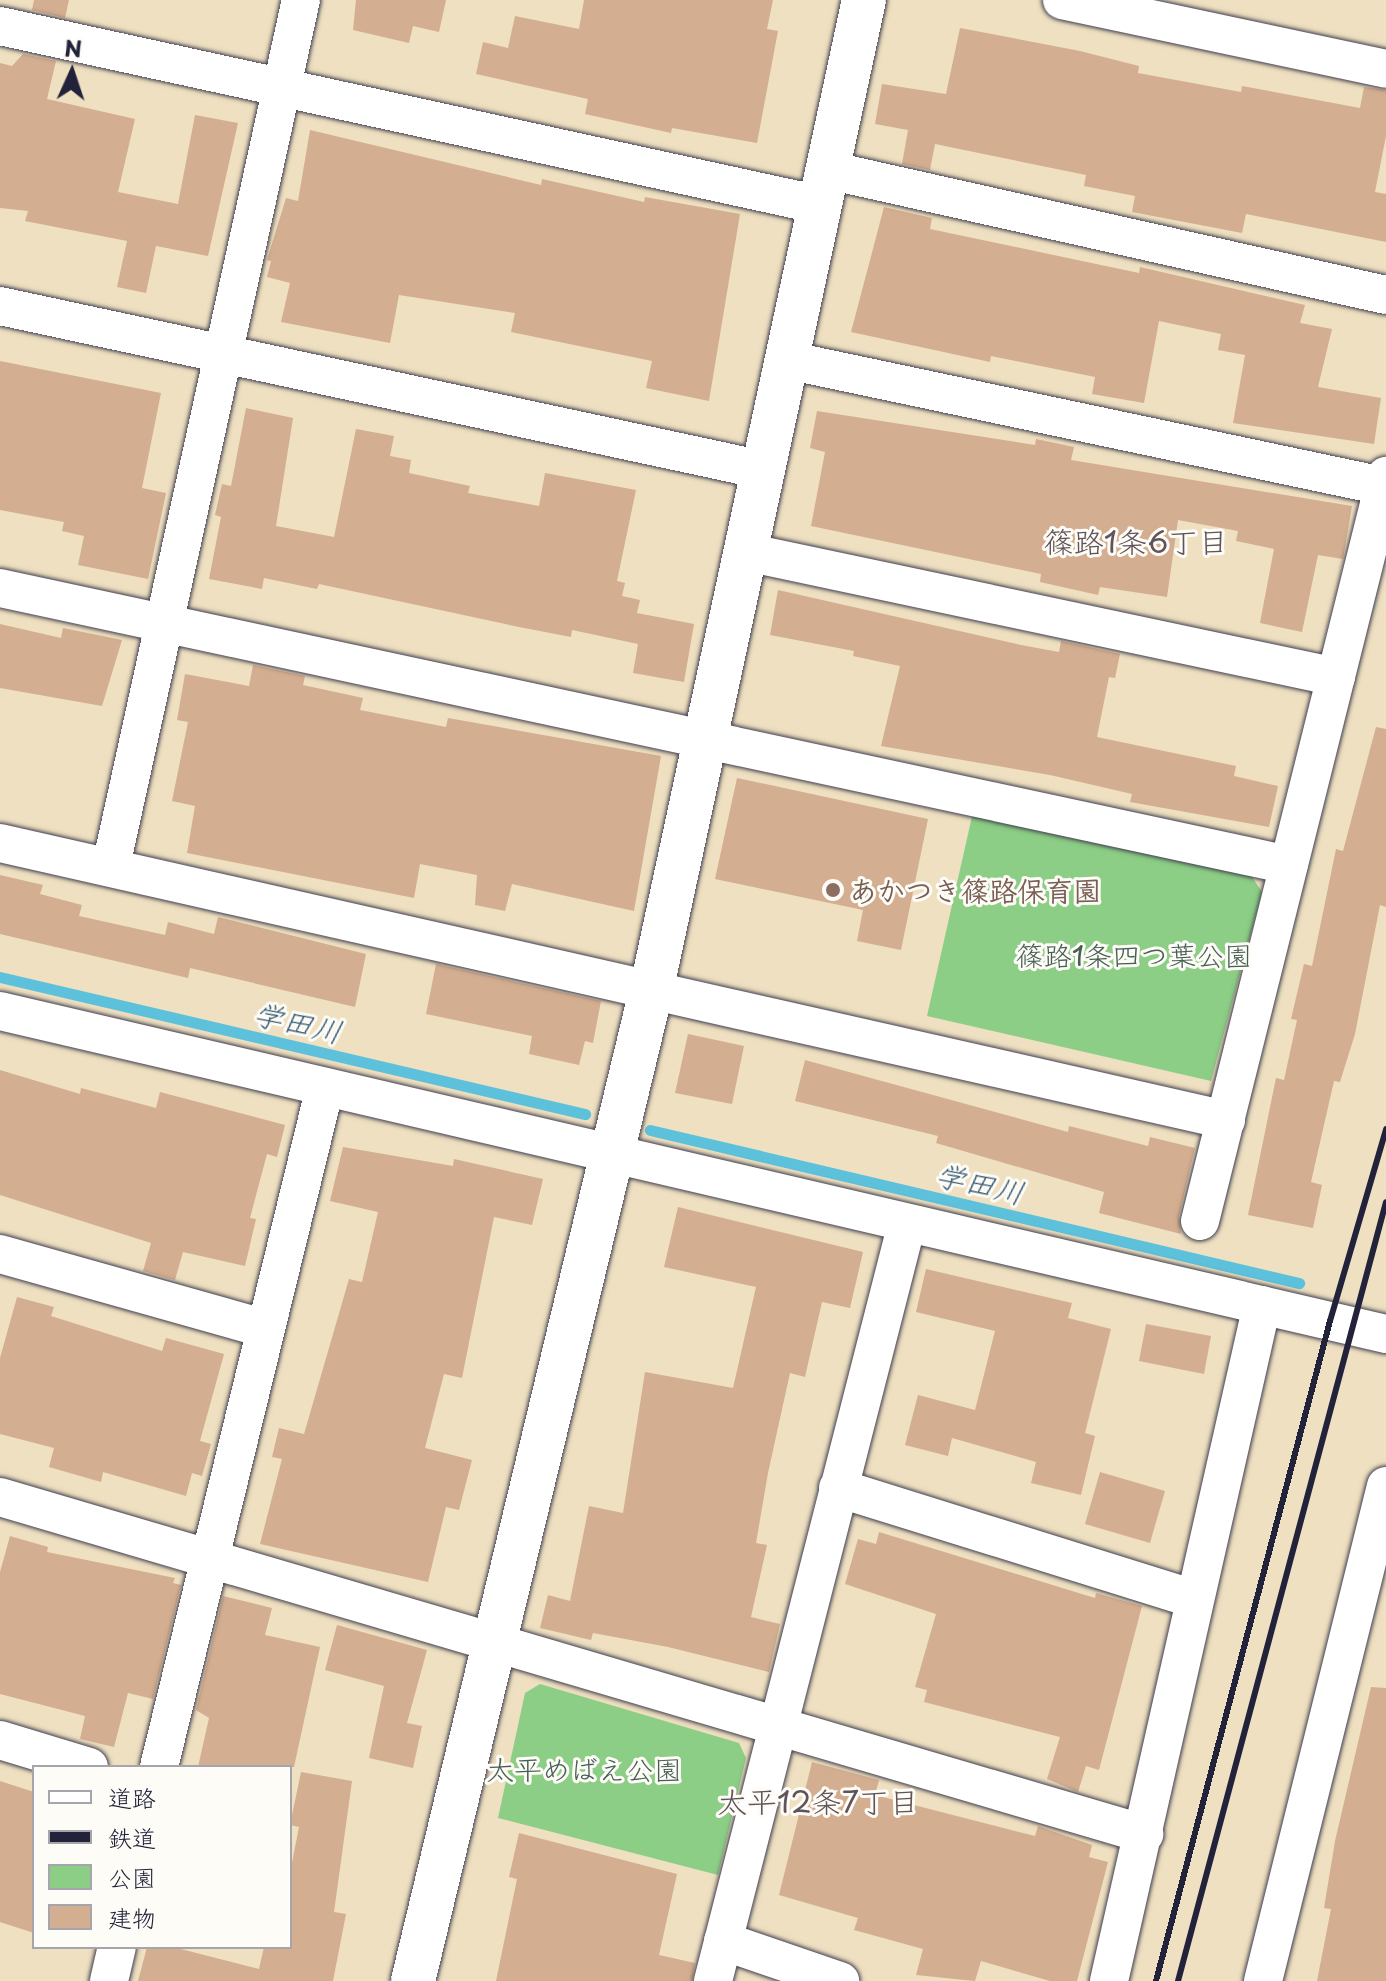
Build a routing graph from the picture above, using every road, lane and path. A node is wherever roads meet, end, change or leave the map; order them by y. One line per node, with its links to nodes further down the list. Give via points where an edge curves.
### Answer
1 (301, 0): 6 (street)
2 (864, 0): 7 (street)
3 (1062, 0): 5 (street)
4 (0, 26): 6 (street)
5 (1386, 69)
6 (282, 87): 7 (street); 10 (street)
7 (824, 188): 8 (street); 11 (street)
8 (1386, 295)
9 (0, 306): 10 (street)
10 (223, 355): 12 (street); 16 (street)
11 (787, 360): 12 (street); 13 (street)
12 (763, 470): 14 (street)
13 (1385, 481): 17 (street)
14 (746, 552): 17 (street); 18 (street)
15 (0, 588): 16 (street)
16 (164, 623): 18 (street); 21 (street)
17 (1336, 677): 20 (street)
18 (707, 736): 20 (street); 22 (street)
19 (0, 843): 21 (street)
20 (1289, 865): 25 (street)
21 (111, 866): 22 (street)
22 (652, 987): 25 (street); 26 (street)
23 (0, 1011): 24 (street)
24 (325, 1087): 26 (street); 31 (street)
25 (1226, 1120): 27 (street)
26 (611, 1154): 28 (street); 39 (street)
27 (1200, 1221)
28 (907, 1223): 30 (street); 34 (street)
29 (0, 1254): 31 (street)
30 (1262, 1305): 32 (street); 38 (street)
31 (266, 1329): 36 (street)
32 (1386, 1334)
33 (1386, 1486): 37 (street)
34 (838, 1488): 38 (street); 40 (street)
35 (0, 1497): 36 (street)
36 (210, 1558): 39 (street); 43 (street)
37 (1377, 1562): 52 (street)
38 (1192, 1598): 44 (street)
39 (494, 1647): 40 (street); 48 (street)
40 (776, 1726): 44 (street); 45 (street)
41 (0, 1740): 42 (street)
42 (82, 1765)
43 (159, 1765)
44 (1144, 1834): 51 (street)
45 (723, 1941): 49 (street); 50 (street)
46 (117, 1949): 47 (street)
47 (109, 1981)
48 (413, 1981)
49 (713, 1981)
50 (840, 1981)
51 (1109, 1981)
52 (1263, 1981)

